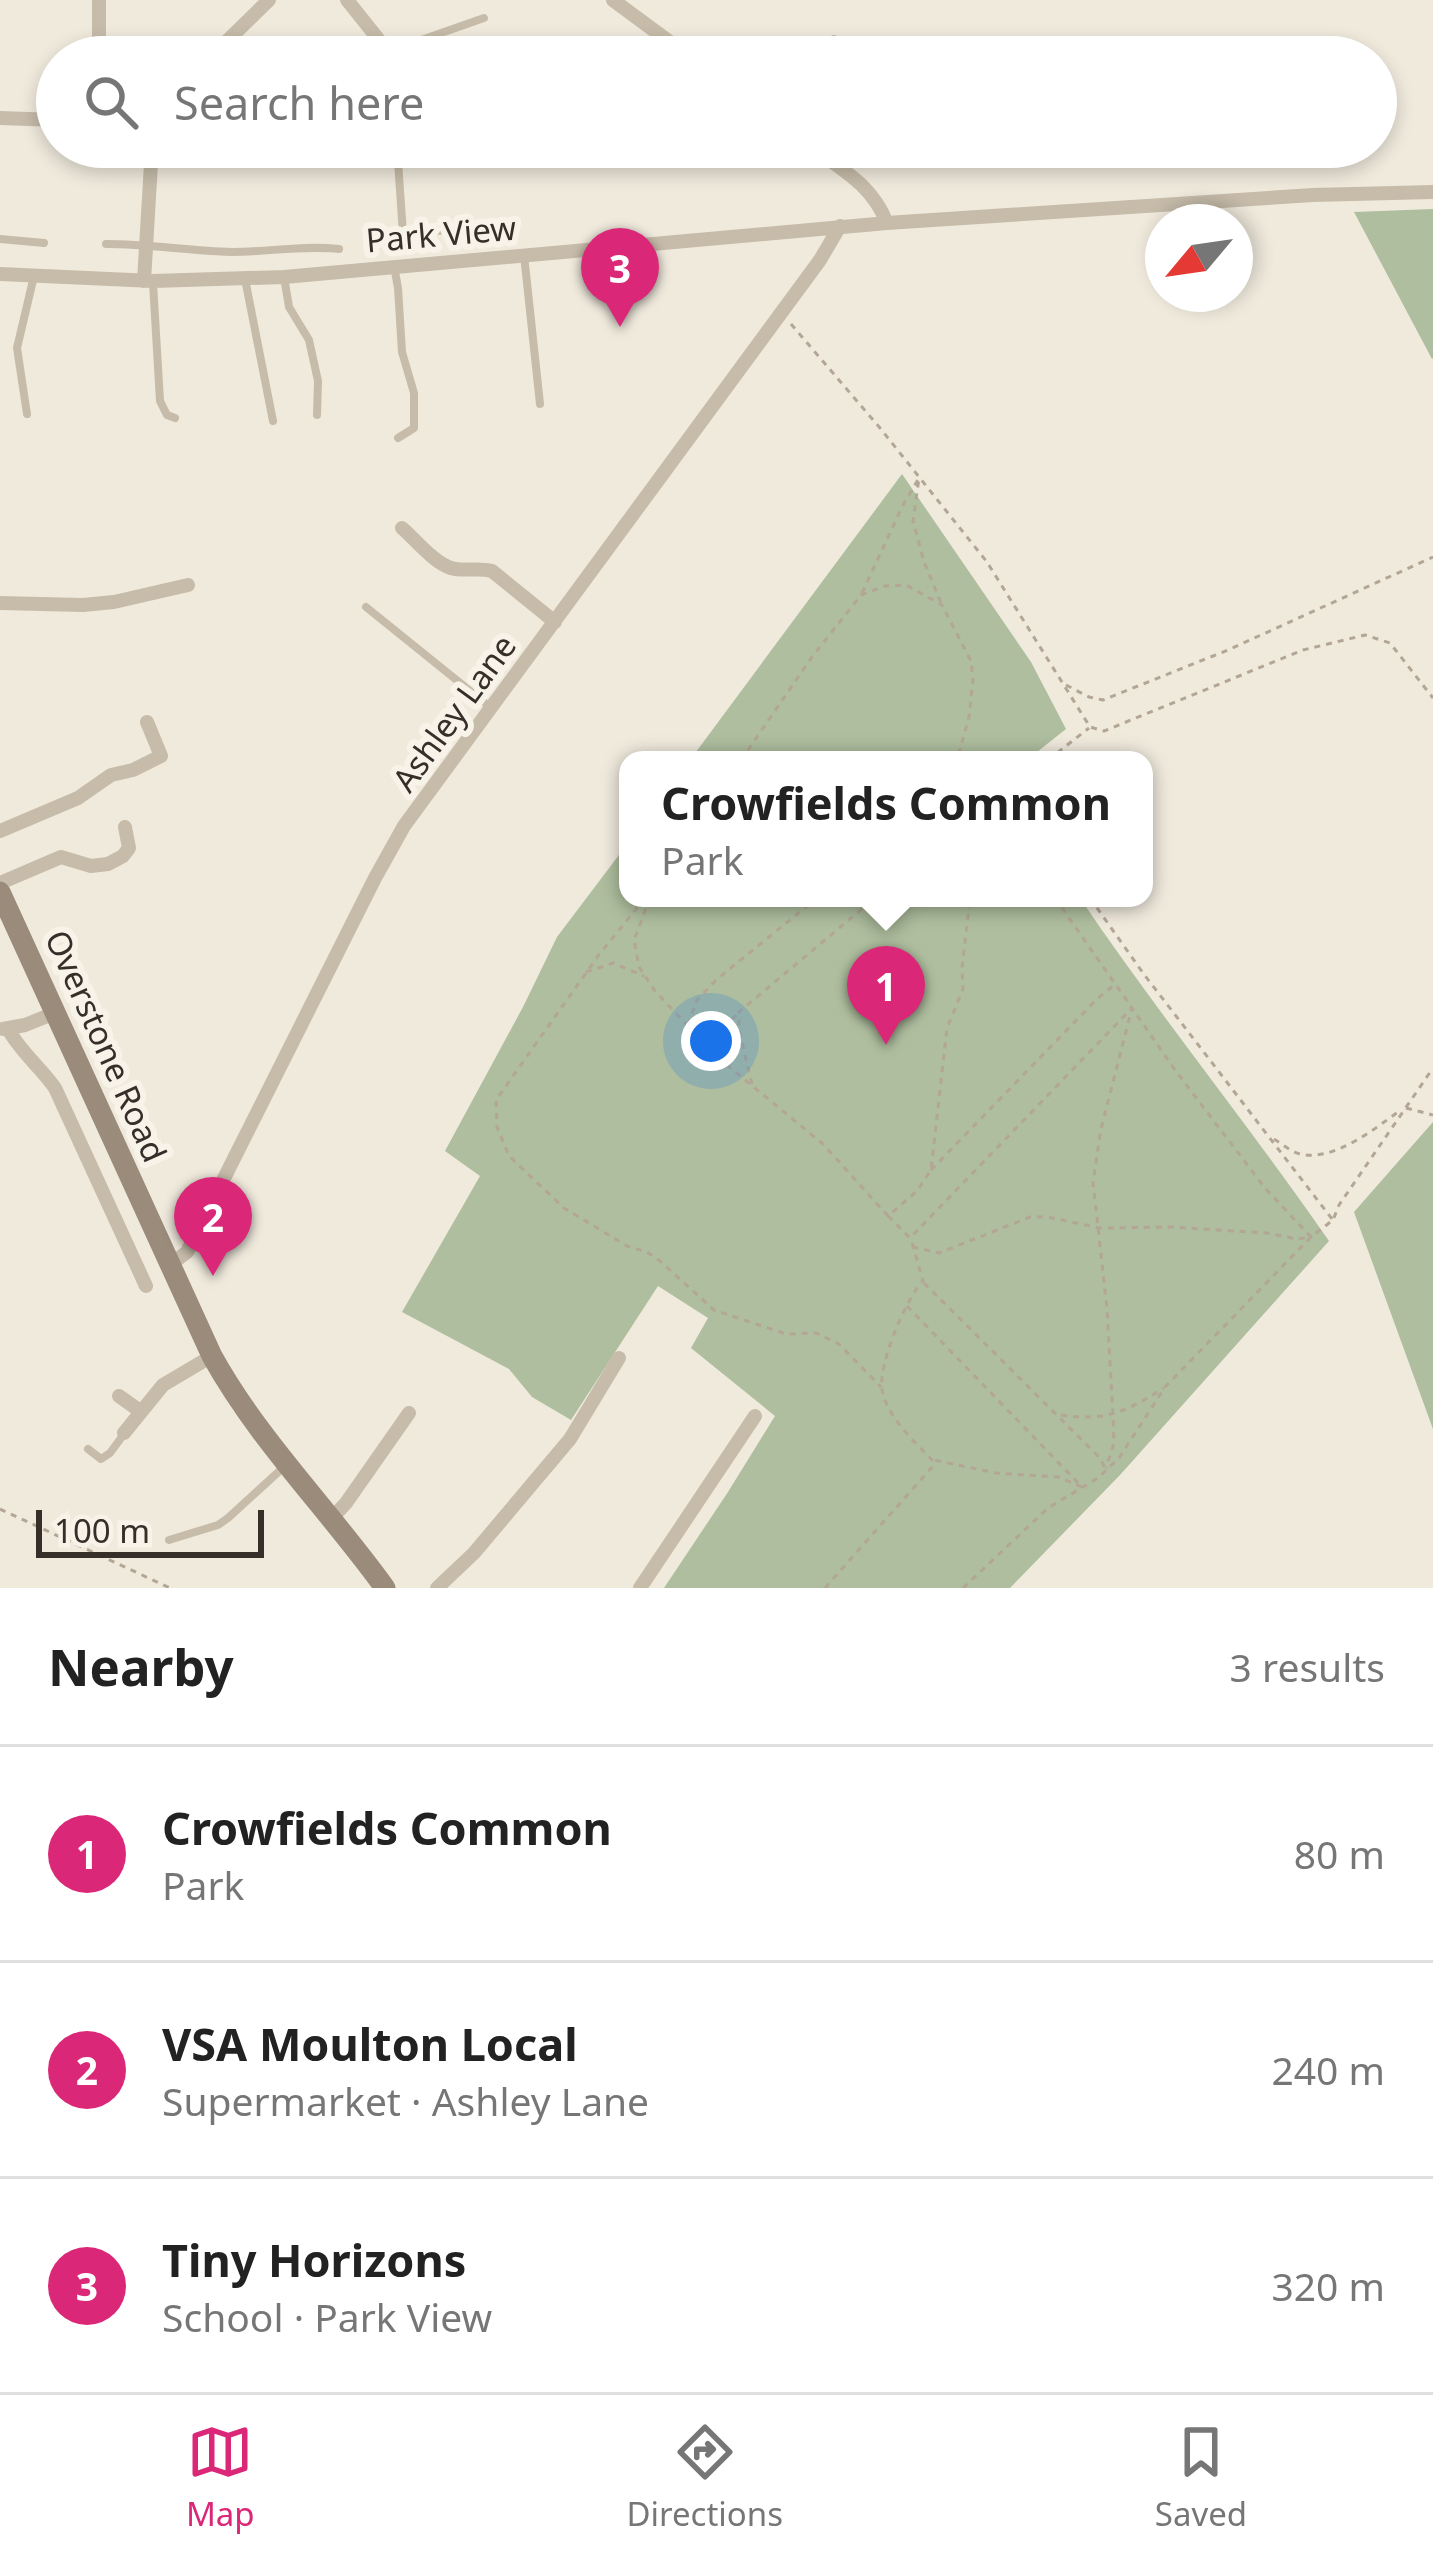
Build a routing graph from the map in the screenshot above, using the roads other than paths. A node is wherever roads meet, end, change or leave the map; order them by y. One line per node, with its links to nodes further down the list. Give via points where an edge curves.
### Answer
1 (99, 0): 6 (street)
2 (269, 0): 7 (street)
3 (347, 0): 8 (street)
4 (613, 0): 10 (street)
5 (484, 18): 9 (lane)
6 (99, 36)
7 (232, 36)
8 (374, 36)
9 (436, 36)
10 (662, 36)
11 (0, 118): 12 (street)
12 (36, 119)
13 (151, 168): 23 (street)
14 (398, 168): 19 (lane, via 403,234)
15 (841, 168): 17 (street, via 878,201)
16 (1433, 192): 17 (street, Park View)
17 (887, 223): 18 (street, Park View)
18 (840, 226): 25 (street, Park View); 42 (street, Ashley Lane)
19 (447, 230)
20 (0, 239): 21 (lane)
21 (44, 243)
22 (106, 244): 23 (lane)
23 (147, 244): 24 (lane, via 234,252); 31 (street)
24 (339, 248)
25 (524, 254): 26 (street, Park View); 32 (lane)
26 (394, 265): 29 (street, Park View); 37 (lane, via 415,428)
27 (0, 274): 28 (street, Park View)
28 (34, 274): 31 (street, Park View); 33 (lane, via 17,347)
29 (284, 277): 30 (street, Park View); 34 (lane, via 289,307 309,340)
30 (245, 279): 31 (street, Park View); 36 (lane)
31 (148, 281): 35 (lane, via 160,401)
32 (540, 404)
33 (27, 413)
34 (317, 415)
35 (175, 418)
36 (273, 421)
37 (398, 438)
38 (402, 528): 42 (street, via 454,570 492,571)
39 (188, 585): 40 (street, via 99,604)
40 (0, 603)
41 (366, 607): 43 (lane)
42 (554, 622): 43 (street, Ashley Lane)
43 (491, 707): 50 (street, Ashley Lane, via 391,848 188,1252)
44 (147, 722): 46 (street, via 161,756)
45 (125, 827): 47 (street, via 129,848 117,860 91,866 61,857)
46 (0, 831)
47 (2, 899): 48 (street, Overstone Road)
48 (55, 1013): 49 (street); 50 (street, Overstone Road)
49 (4, 1029): 51 (street, via 55,1088)
50 (170, 1264): 54 (street, Overstone Road)
51 (138, 1269): 52 (street); 53 (street)
52 (119, 1278)
53 (146, 1286)
54 (212, 1356): 57 (street, via 164,1385); 62 (street, Overstone Road)
55 (619, 1358): 66 (street, via 570,1439)
56 (118, 1396): 57 (street)
57 (140, 1411): 60 (street)
58 (409, 1412): 63 (street)
59 (755, 1416): 67 (street)
60 (124, 1433): 61 (lane, via 101,1459)
61 (88, 1449)
62 (287, 1464): 63 (street, Overstone Road); 64 (lane, via 228,1519)
63 (333, 1517): 65 (street, Overstone Road)
64 (169, 1540)
65 (385, 1588)
66 (436, 1588)
67 (640, 1588)

